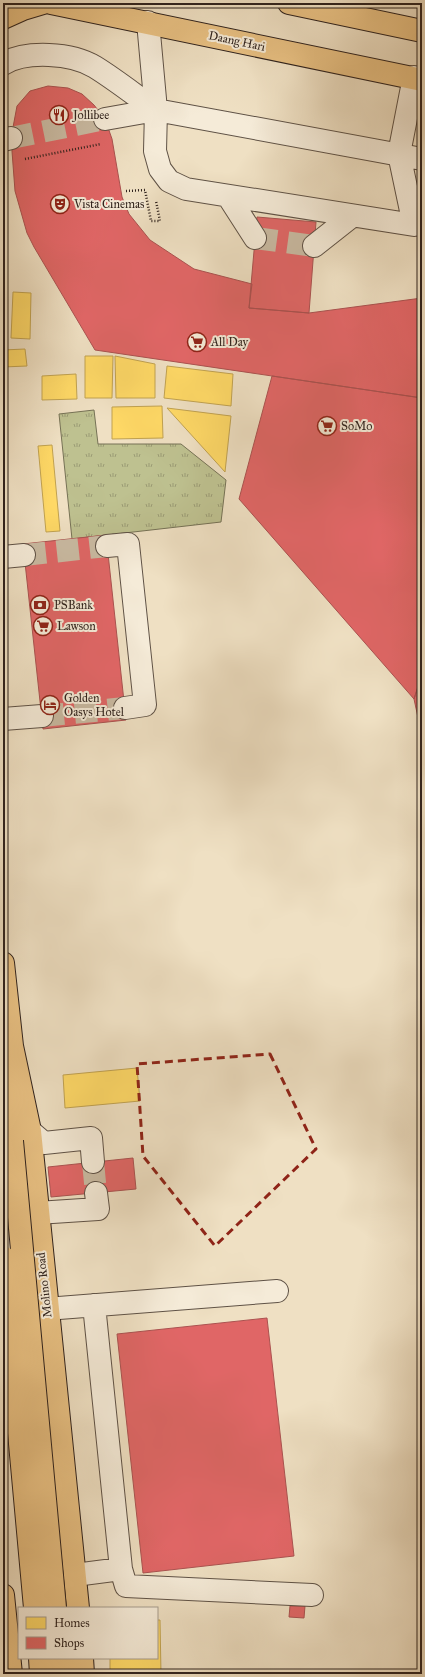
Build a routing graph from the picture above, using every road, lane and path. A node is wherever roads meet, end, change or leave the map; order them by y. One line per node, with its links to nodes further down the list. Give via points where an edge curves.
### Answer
1 (43, 3): 4 (main road)
2 (51, 3): 5 (main road, Daang Hari)
3 (289, 3): 6 (main road)
4 (3, 18)
5 (148, 22): 8 (main road, Daang Hari); 9 (street)
6 (422, 31)
7 (3, 64): 9 (street, via 27,55 71,58 94,66)
8 (418, 79): 12 (street)
9 (156, 110): 10 (street); 12 (street); 15 (street, via 155,151 160,168 169,181 186,189)
10 (104, 119)
11 (109, 143): 14 (path)
12 (399, 154): 13 (street); 16 (street, via 414,225)
13 (422, 159)
14 (18, 160)
15 (228, 196): 16 (street); 17 (street)
16 (352, 216): 18 (street)
17 (255, 238)
18 (314, 246)
19 (107, 546): 20 (street, via 128,544 145,705)
20 (125, 708)
21 (42, 716): 22 (street)
22 (3, 719)
23 (3, 963): 25 (main road, Molino Road, via 12,1046)
24 (3, 1060): 41 (main road, Molino Road, bridge)
25 (30, 1131): 26 (street, via 44,1142 91,1138); 28 (main road, Molino Road)
26 (93, 1162)
27 (96, 1193): 28 (street, via 98,1209)
28 (37, 1213): 29 (street); 32 (main road, Molino Road)
29 (3, 1219)
30 (3, 1257): 40 (main road, bridge)
31 (3, 1275): 32 (street)
32 (43, 1276): 35 (main road, Molino Road)
33 (277, 1291): 34 (street)
34 (94, 1305): 35 (street); 36 (street)
35 (46, 1309): 37 (main road, Molino Road)
36 (121, 1569): 37 (street); 39 (street, via 126,1586)
37 (75, 1575): 42 (main road, Molino Road)
38 (3, 1595): 43 (main road)
39 (312, 1595)
40 (35, 1607)
41 (55, 1607)
42 (78, 1607)
43 (4, 1621): 47 (main road)
44 (40, 1659): 48 (main road)
45 (60, 1659): 49 (main road)
46 (82, 1659): 50 (main road)
47 (11, 1674)
48 (41, 1674)
49 (62, 1674)
50 (84, 1674)

